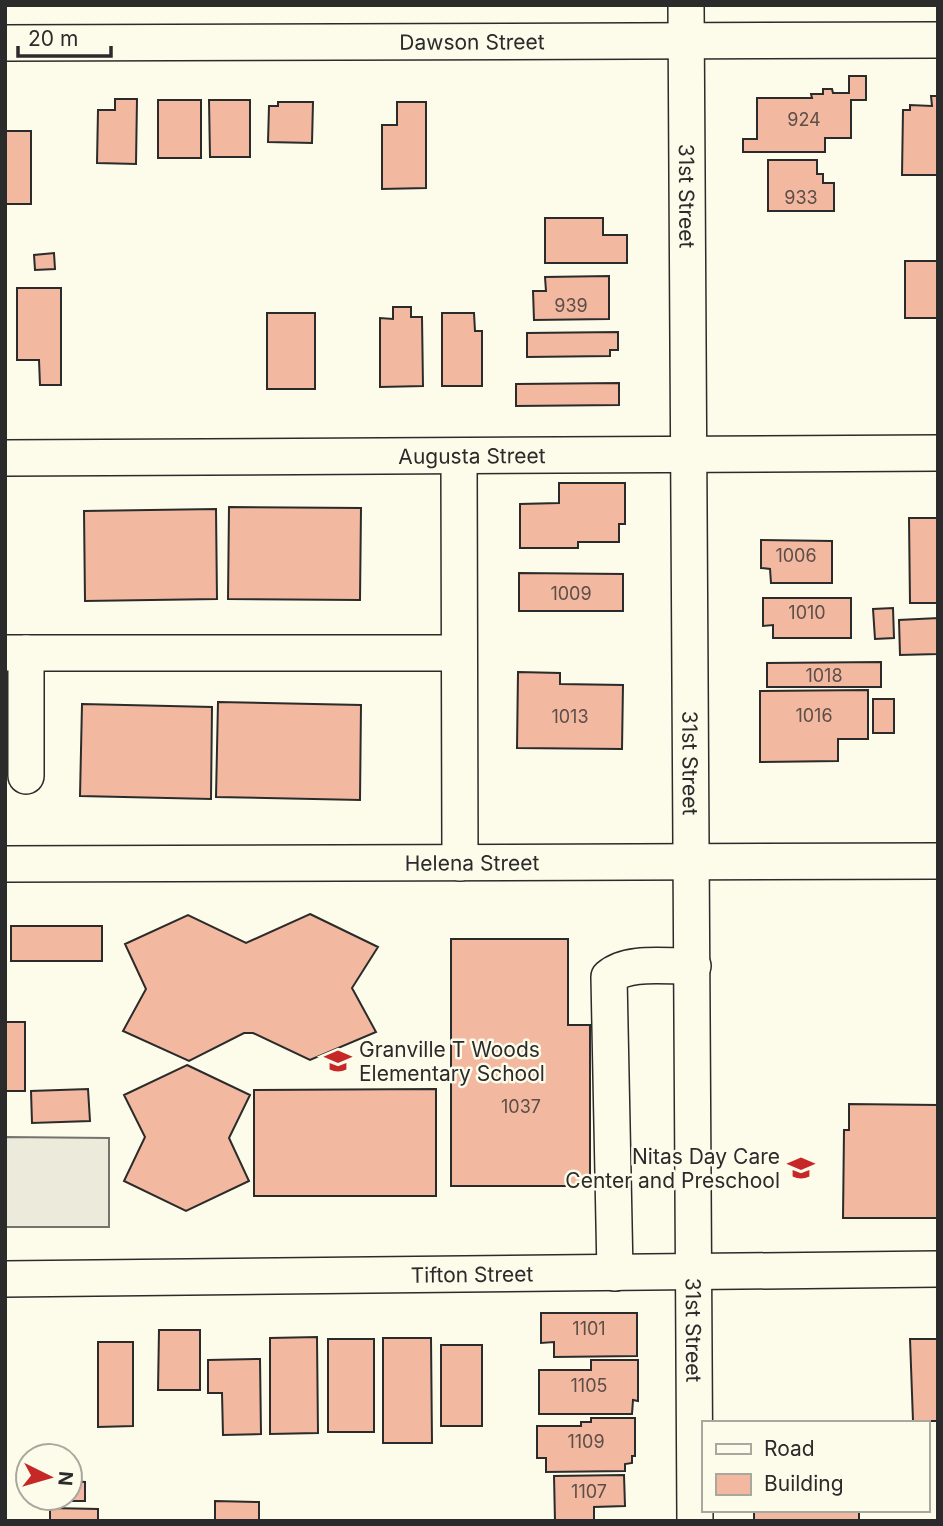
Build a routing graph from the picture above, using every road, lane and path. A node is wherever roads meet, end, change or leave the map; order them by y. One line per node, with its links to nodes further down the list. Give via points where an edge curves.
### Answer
1 (686, 5): 2 (street, 31st Street)
2 (686, 40): 3 (street, Dawson Street); 4 (street, Dawson Street); 6 (street, 31st Street)
3 (938, 40)
4 (5, 43)
5 (938, 453): 6 (street, Augusta Street)
6 (690, 455): 7 (street, Augusta Street); 14 (street, 31st Street)
7 (458, 456): 8 (street, Augusta Street); 10 (street)
8 (5, 458)
9 (16, 653): 10 (street); 11 (street)
10 (459, 653): 13 (street)
11 (26, 776)
12 (938, 861): 14 (street, Helena Street)
13 (460, 863): 14 (street, Helena Street); 15 (street, Helena Street)
14 (692, 863): 16 (street, 31st Street)
15 (5, 864)
16 (693, 966): 18 (street, 31st Street); 19 (street, via 631,967 609,976)
17 (938, 1269): 18 (street, Tifton Street)
18 (695, 1272): 19 (street, Tifton Street); 21 (street, 31st Street)
19 (615, 1273): 20 (street, Tifton Street)
20 (5, 1279)
21 (695, 1521)

